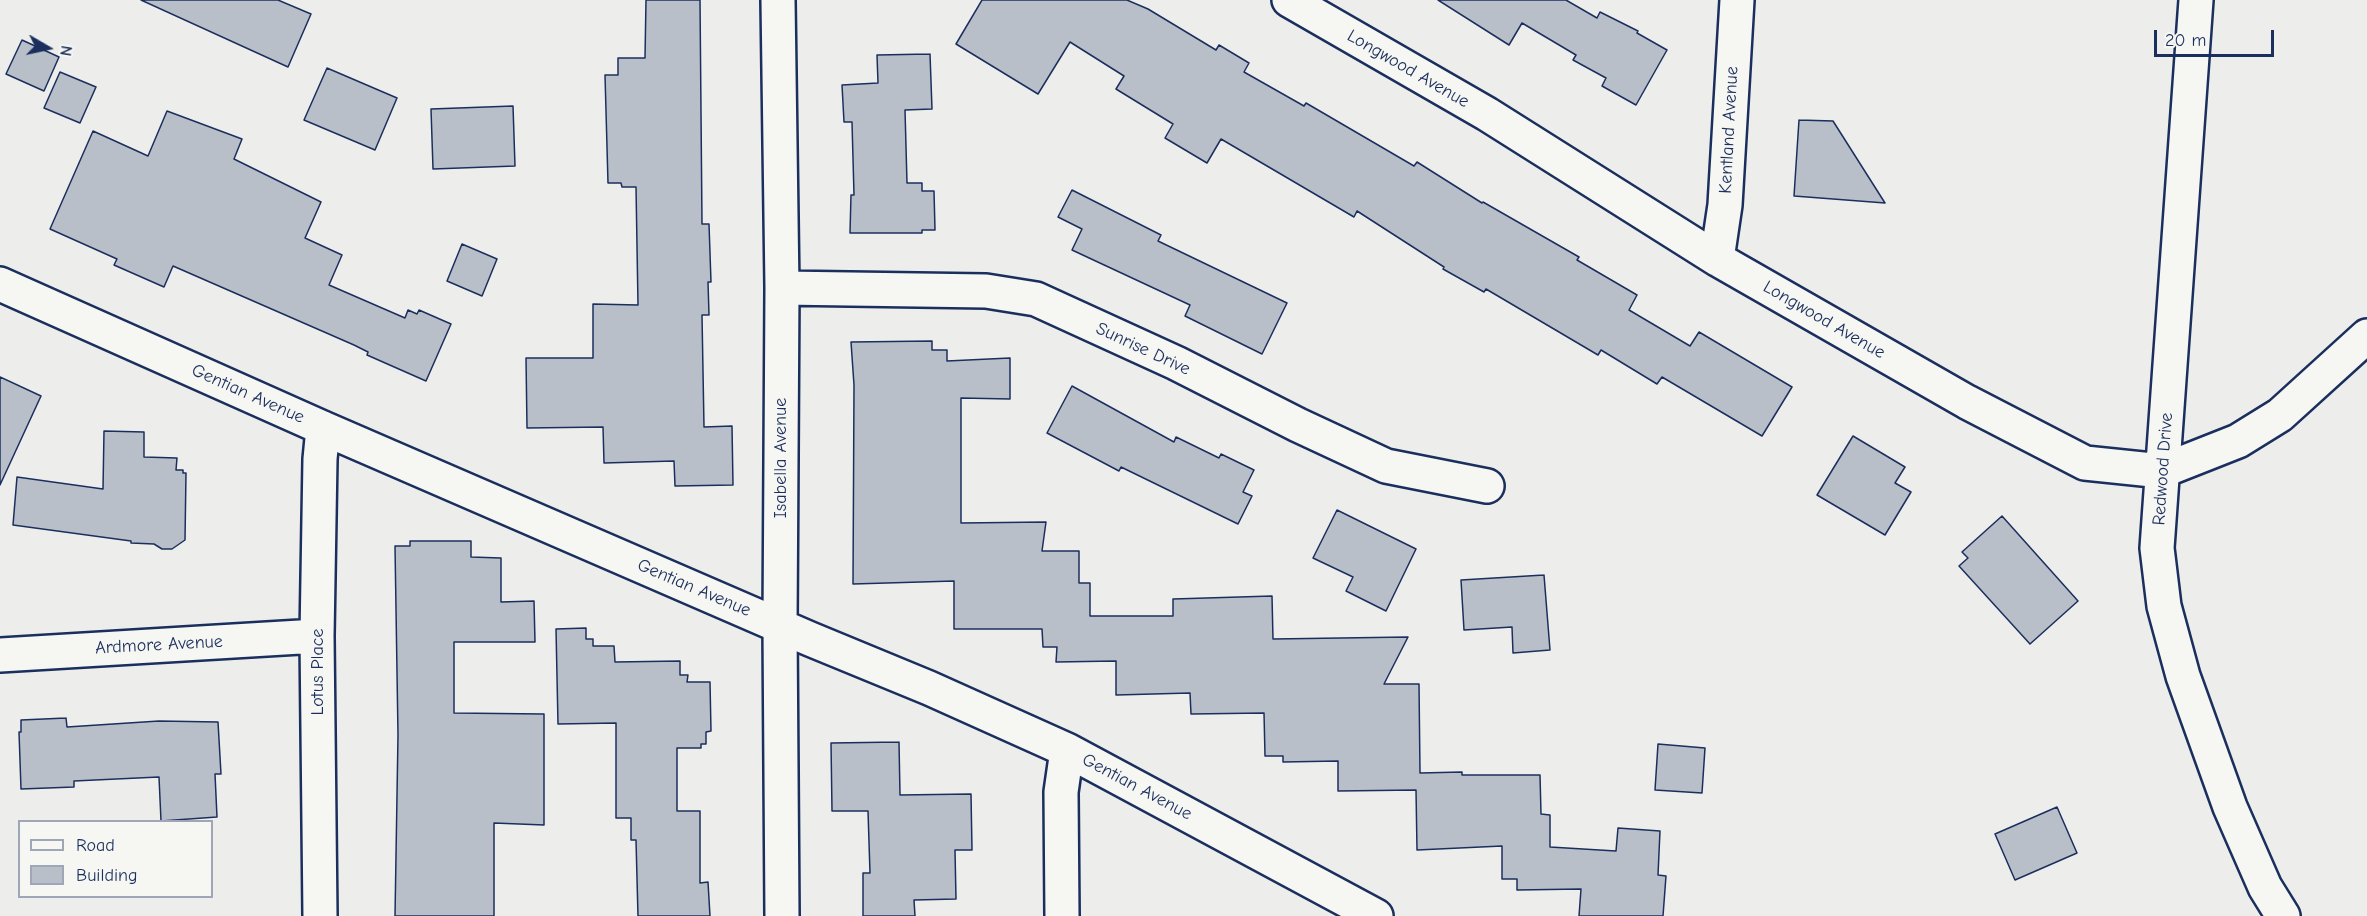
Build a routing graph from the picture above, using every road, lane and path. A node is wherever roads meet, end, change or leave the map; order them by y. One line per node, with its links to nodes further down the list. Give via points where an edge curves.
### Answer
1 (778, 0): 7 (street, Isabella Avenue)
2 (1289, 0): 5 (street, Longwood Avenue, via 1487,114)
3 (1737, 0): 5 (street, Kentland Avenue, via 1725,205)
4 (2196, 0): 10 (street, Redwood Drive)
5 (1716, 259): 10 (street, Longwood Avenue, via 1966,402 2085,463)
6 (0, 284): 9 (street, Gentian Avenue)
7 (782, 288): 11 (street, Sunrise Drive, via 986,291 1036,299 1386,466); 12 (street, Isabella Avenue)
8 (2367, 336): 10 (street, Longwood Avenue, via 2280,415 2238,441)
9 (323, 428): 12 (street, Gentian Avenue); 13 (street, Lotus Place)
10 (2162, 471): 20 (street, Redwood Drive, via 2157,548 2164,606 2183,676 2230,807 2265,887)
11 (1487, 486)
12 (780, 626): 15 (street, Gentian Avenue); 17 (street, Isabella Avenue)
13 (317, 636): 14 (street, Ardmore Avenue); 16 (street, Lotus Place)
14 (0, 654)
15 (1067, 750): 18 (street, via 1061,792); 19 (street, Gentian Avenue)
16 (320, 916)
17 (782, 916)
18 (1062, 916)
19 (1376, 916)
20 (2283, 916)

